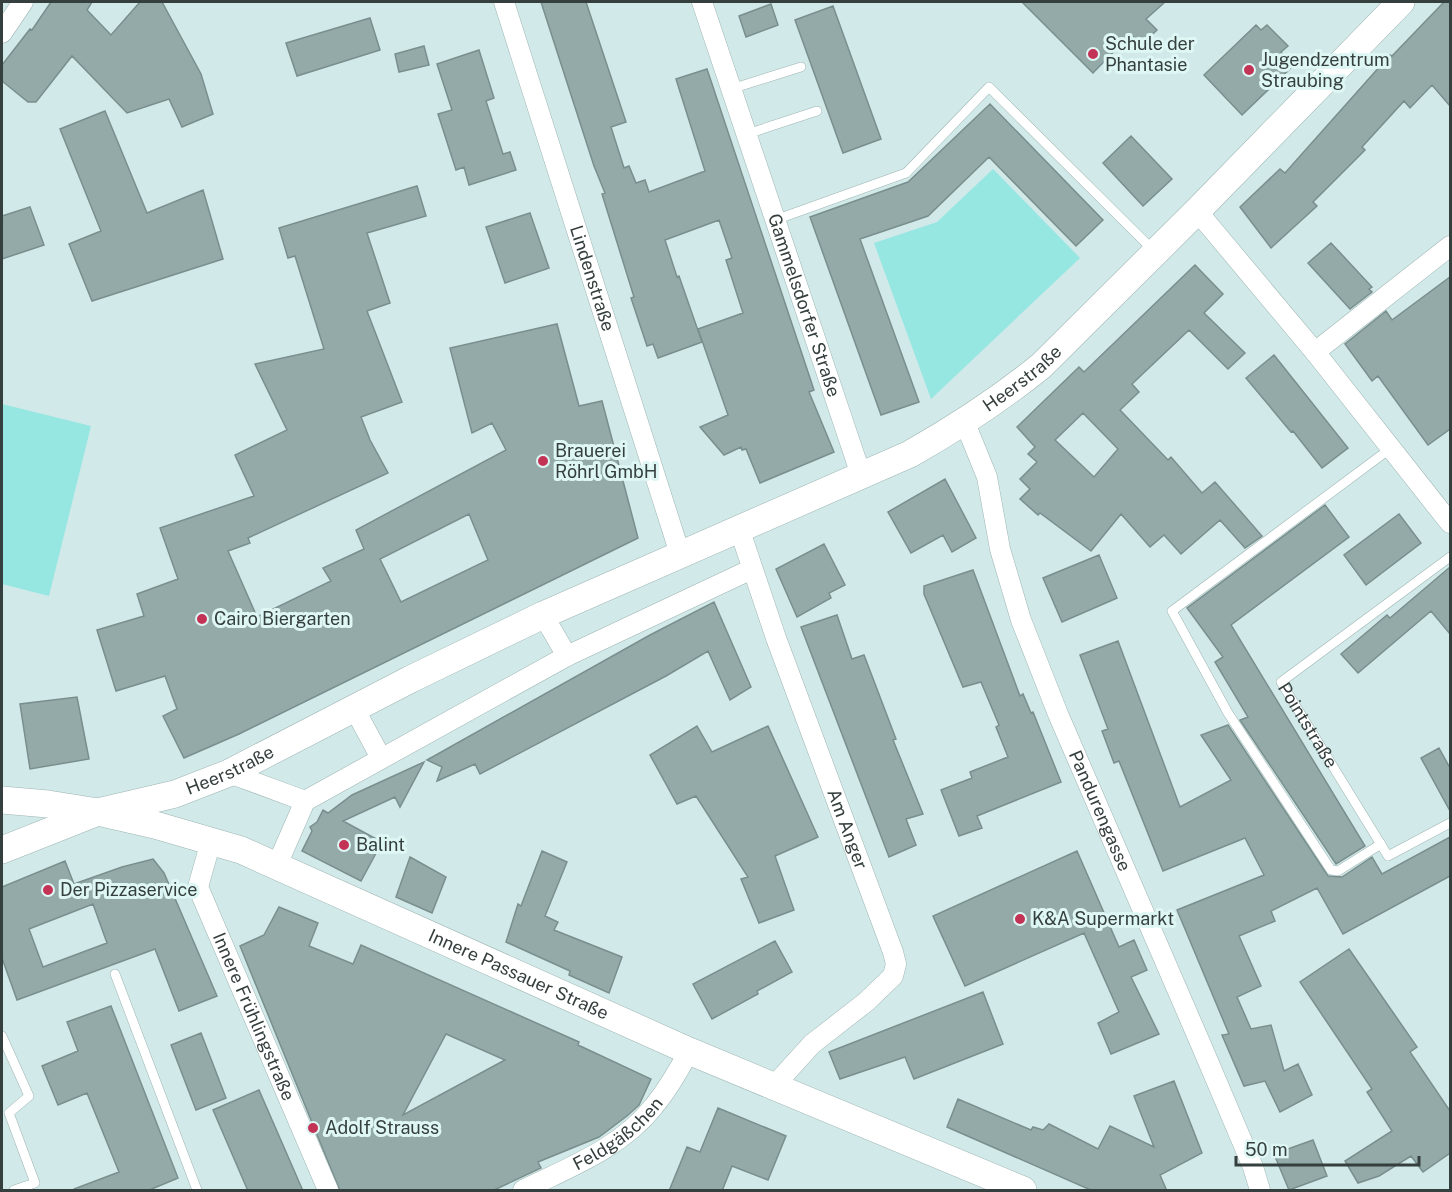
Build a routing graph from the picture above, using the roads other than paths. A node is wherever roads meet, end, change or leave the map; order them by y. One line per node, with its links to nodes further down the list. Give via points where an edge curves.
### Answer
1 (23, 2): 5 (street)
2 (504, 2): 20 (street, Lindenstraße)
3 (702, 2): 7 (street, Gammelsdorfer Straße)
4 (1401, 2): 10 (street, Heerstraße)
5 (2, 33)
6 (801, 67): 7 (lane)
7 (731, 89): 9 (street, Gammelsdorfer Straße)
8 (817, 111): 9 (lane)
9 (747, 135): 11 (street, Gammelsdorfer Straße)
10 (1197, 211): 13 (street, Heerstraße); 14 (street)
11 (775, 220): 13 (lane, via 906,173 989,87); 17 (street, Gammelsdorfer Straße)
12 (1450, 246): 14 (street)
13 (1155, 253): 15 (street, Heerstraße, via 1041,366)
14 (1315, 352): 16 (street)
15 (965, 423): 17 (street, Heerstraße, via 910,454); 45 (street, Pandurengasse, via 987,477 1000,549 1021,620)
16 (1391, 448): 18 (street); 33 (lane, via 1172,611 1228,713 1330,870 1338,871)
17 (861, 475): 19 (street, Heerstraße)
18 (1447, 512)
19 (739, 528): 20 (street, Heerstraße); 22 (street, Am Anger)
20 (680, 554): 23 (street, Heerstraße)
21 (1450, 557): 33 (lane, Pointstraße, via 1281,682)
22 (752, 568): 24 (street); 39 (street, Am Anger, via 896,964 893,976 880,990 812,1044)
23 (543, 615): 24 (street); 25 (street, Heerstraße)
24 (567, 656): 26 (street)
25 (354, 708): 26 (street); 27 (street, Heerstraße)
26 (381, 758): 29 (street)
27 (229, 773): 29 (street); 30 (street, Heerstraße, via 174,794)
28 (2, 801): 30 (street, Innere Passauer Straße)
29 (305, 801): 35 (street)
30 (98, 812): 32 (street, Innere Passauer Straße); 34 (street)
31 (1450, 823): 33 (lane, via 1388,856)
32 (211, 841): 35 (street, Innere Passauer Straße); 42 (street, Innere Frühlingstraße, via 198,887)
33 (1381, 844)
34 (2, 850)
35 (277, 865): 38 (street, Innere Passauer Straße)
36 (115, 974): 41 (lane)
37 (2, 1036): 40 (lane, via 28,1096 9,1113 35,1184)
38 (690, 1051): 39 (street, Innere Passauer Straße); 43 (street, Feldgäßchen, via 655,1106 622,1138)
39 (773, 1087): 44 (street, Innere Passauer Straße)
40 (14, 1191)
41 (196, 1191)
42 (328, 1191)
43 (523, 1191)
44 (1023, 1191)
45 (1260, 1191)

